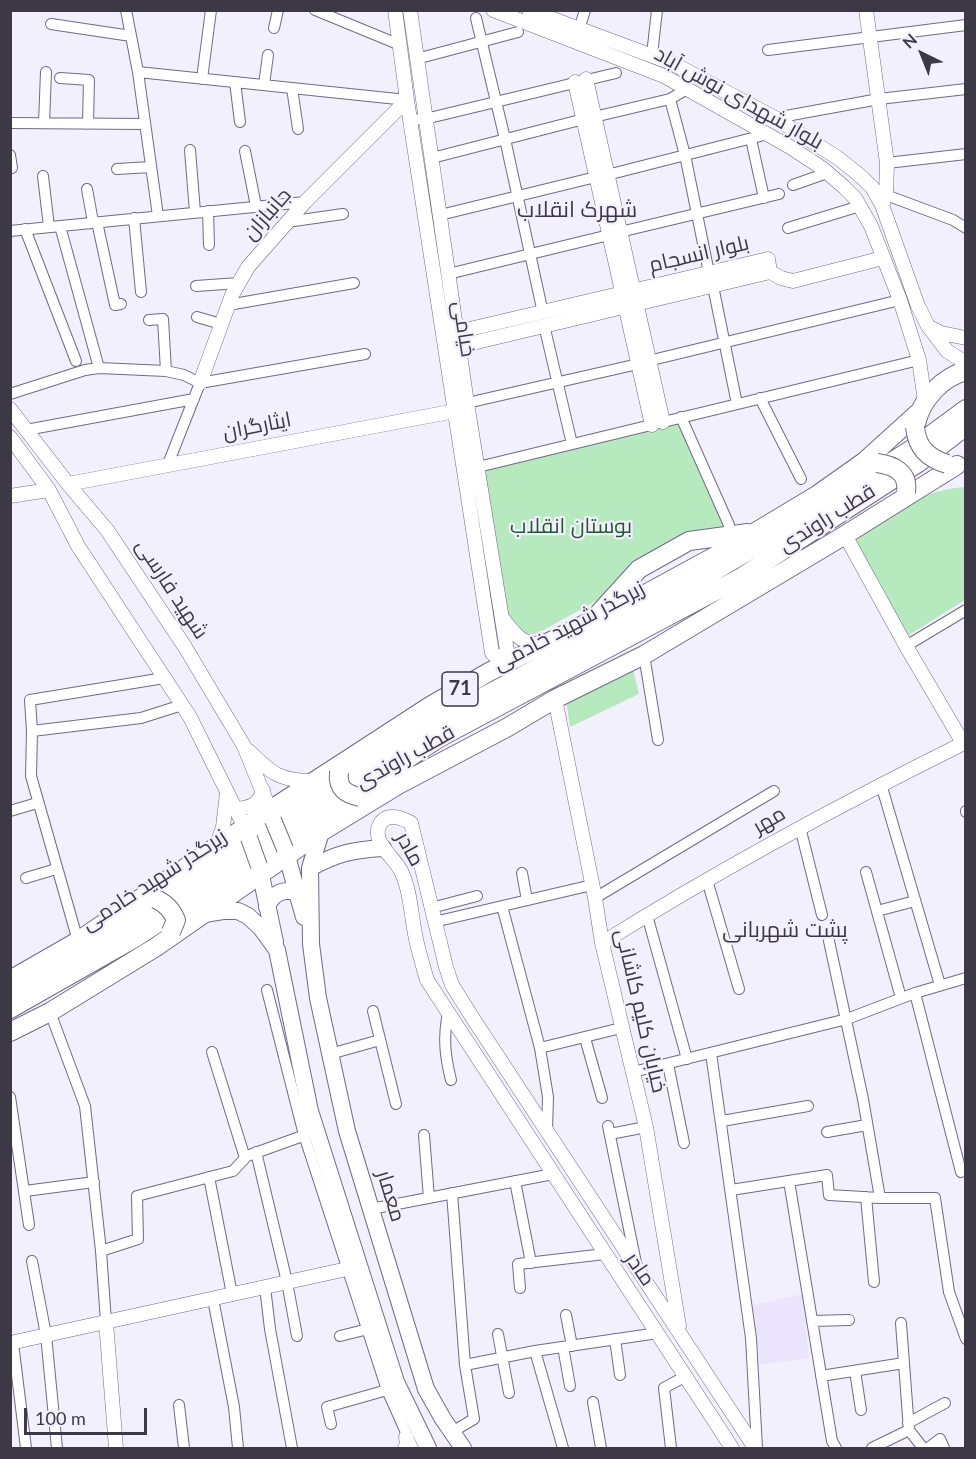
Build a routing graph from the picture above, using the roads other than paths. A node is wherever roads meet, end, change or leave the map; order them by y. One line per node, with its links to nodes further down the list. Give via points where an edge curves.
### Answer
1 (126, 10): 18 (street)
2 (211, 10): 31 (street)
3 (278, 10): 15 (street)
4 (315, 10): 21 (street)
5 (395, 10): 21 (street, خیامی)
6 (410, 10): 25 (street, خیامی)
7 (493, 10): 36 (street, بلوار شهدای نوش آباد, via 664,76)
8 (529, 10): 16 (street, بلوار شهدای نوش آباد)
9 (585, 10): 16 (street)
10 (657, 10): 24 (street)
11 (866, 10): 19 (street)
12 (476, 18): 20 (street)
13 (51, 24): 18 (street)
14 (966, 25): 19 (street)
15 (274, 28)
16 (579, 30): 24 (street, بلوار شهدای نوش آباد)
17 (518, 32): 20 (street)
18 (131, 36): 27 (street)
19 (869, 36): 22 (street); 39 (street)
20 (481, 42): 25 (street); 41 (street)
21 (400, 45): 40 (street, خیامی)
22 (768, 50)
23 (268, 55): 34 (street)
24 (652, 55): 29 (street, بلوار شهدای نوش آباد)
25 (416, 59): 42 (street, خیامی)
26 (46, 72): 48 (street)
27 (138, 72): 31 (street); 50 (street)
28 (616, 73): 32 (street)
29 (694, 75): 36 (street); 44 (street, بلوار شهدای نوش آباد)
30 (60, 78): 49 (street, via 89,80)
31 (202, 79): 33 (street)
32 (580, 81): 41 (street); 43 (street)
33 (235, 82): 34 (street); 46 (street)
34 (264, 85): 35 (street)
35 (292, 88): 40 (street); 51 (street)
36 (687, 89): 38 (street); 52 (street, بلوار شهدای نوش آباد)
37 (966, 90): 39 (street)
38 (670, 99): 43 (street); 59 (street)
39 (879, 99): 44 (street); 61 (street)
40 (407, 100): 45 (street, خیامی); 74 (street, جانبازان)
41 (496, 101): 42 (street); 53 (street)
42 (425, 118): 45 (street); 60 (street, خیامی)
43 (589, 118): 53 (street); 67 (street)
44 (775, 118): 73 (street, بلوار شهدای نوش آباد, via 838,158)
45 (410, 120): 132 (street, خیامی)
46 (240, 122)
47 (10, 123): 48 (street)
48 (44, 123): 49 (street)
49 (88, 124): 50 (street)
50 (145, 124): 62 (street)
51 (297, 129)
52 (768, 134): 54 (street); 65 (street, بلوار شهدای نوش آباد)
53 (505, 139): 60 (street); 71 (street)
54 (751, 139): 59 (street); 72 (street)
55 (190, 150): 78 (street)
56 (245, 151): 75 (street)
57 (966, 154): 61 (street)
58 (10, 155): 63 (street)
59 (685, 155): 67 (street); 80 (street)
60 (432, 158): 81 (street, خیامی)
61 (887, 163): 73 (street)
62 (151, 166): 64 (street); 82 (street)
63 (12, 168)
64 (117, 169)
65 (827, 173): 68 (street); 76 (street, بلوار شهدای نوش آباد)
66 (43, 176): 88 (street)
67 (602, 176): 71 (street); 93 (street)
68 (793, 185)
69 (88, 189): 86 (street)
70 (779, 194): 72 (street)
71 (516, 198): 81 (street); 95 (street)
72 (764, 198): 80 (street)
73 (884, 200): 84 (street); 111 (street, بلوار شهدای نوش آباد)
74 (305, 202): 75 (street); 87 (street, جانبازان)
75 (256, 206): 77 (street)
76 (860, 206): 89 (street); 96 (street, بلوار شهدای نوش آباد)
77 (208, 211): 78 (street); 94 (street)
78 (195, 212): 82 (street)
79 (343, 214): 87 (street)
80 (697, 214): 93 (street); 98 (street)
81 (440, 215): 97 (street, خیامی)
82 (158, 216): 83 (street)
83 (134, 218): 86 (street); 102 (street)
84 (953, 219): 85 (street); 90 (street)
85 (966, 219)
86 (95, 222): 88 (street); 105 (street)
87 (287, 222): 99 (street, جانبازان)
88 (54, 226): 91 (street); 120 (street)
89 (788, 228)
90 (966, 228)
91 (25, 229): 92 (street); 117 (street)
92 (10, 231)
93 (615, 234): 95 (street); 103 (street)
94 (209, 245)
95 (530, 254): 97 (street); 108 (street)
96 (883, 258): 98 (street, بلوار انسجام, via 793,281 770,272); 104 (street, بلوار شهدای نوش آباد)
97 (448, 274): 112 (street, خیامی)
98 (711, 279): 103 (street, بلوار انسجام); 114 (street)
99 (239, 283): 101 (street); 106 (street, جانبازان)
100 (354, 283): 106 (street)
101 (196, 286)
102 (141, 292)
103 (629, 298): 108 (street, بلوار انسجام); 118 (street)
104 (900, 300): 114 (street); 116 (street, بلوار شهدای نوش آباد)
105 (118, 305)
106 (228, 305): 110 (street, جانبازان)
107 (197, 317): 110 (street)
108 (544, 319): 112 (street, بلوار انسجام); 123 (street)
109 (149, 320): 121 (street, via 163,319)
110 (221, 324): 124 (street, جانبازان)
111 (928, 326): 113 (street); 119 (street, بلوار شهدای نوش آباد, via 947,351)
112 (464, 338): 128 (street, خیامی)
113 (966, 338)
114 (726, 343): 118 (street); 129 (street)
115 (366, 354): 124 (street)
116 (919, 360): 126 (street); 133 (street, بلوار شهدای نوش آباد)
117 (76, 361)
118 (643, 362): 123 (street); 135 (street)
119 (966, 363)
120 (99, 368): 121 (street); 125 (street)
121 (166, 371): 124 (street)
122 (966, 371): 133 (highway, 71, via 948,379)
123 (557, 382): 128 (street); 139 (street)
124 (200, 383): 127 (street)
125 (10, 394)
126 (760, 398): 129 (street); 144 (street)
127 (194, 399): 137 (street); 141 (street)
128 (467, 404): 143 (street, خیامی)
129 (737, 404): 134 (street)
130 (10, 409): 137 (street, شهید فارسی)
131 (966, 409): 152 (highway, زیرگذر شهید خادمی, via 909,451)
132 (455, 411): 141 (street, ایثارگران); 155 (street, خیامی, via 492,653 498,658 507,650)
133 (920, 414): 140 (highway, قطب راوندی / 71); 142 (highway, bridge, via 916,438 926,453 934,460)
134 (681, 417): 135 (street); 149 (street)
135 (657, 423): 139 (street)
136 (966, 426): 153 (highway, زیرگذر شهید خادمی, via 918,463)
137 (26, 430): 145 (street, شهید فارسی)
138 (10, 437): 146 (street)
139 (572, 444): 143 (street)
140 (871, 462): 148 (highway, bridge, via 898,469 906,479); 150 (highway, قطب راوندی / 71)
141 (168, 464): 145 (street, ایثارگران)
142 (956, 464): 148 (highway, قطب راوندی)
143 (477, 467): 155 (street, خیامی)
144 (801, 479)
145 (68, 484): 167 (street, شهید فارسی, via 124,555)
146 (49, 490): 147 (street); 161 (street, via 78,546)
147 (10, 495)
148 (905, 495): 151 (highway, قطب راوندی)
149 (723, 531): 150 (highway); 156 (highway, via 620,590)
150 (756, 532): 156 (highway, قطب راوندی / 71)
151 (844, 536): 158 (street); 159 (highway, قطب راوندی)
152 (718, 569): 160 (highway, via 685,581 517,669); 219 (highway, زیرگذر شهید خادمی, via 431,724 131,924)
153 (740, 578): 168 (highway, via 714,606 505,713); 221 (highway, زیرگذر شهید خادمی, via 439,738 135,938)
154 (966, 610): 158 (street)
155 (502, 619): 157 (street, via 522,640)
156 (592, 621): 157 (highway, قطب راوندی / 71)
157 (544, 645): 160 (highway, قطب راوندی / 71)
158 (906, 646): 166 (street)
159 (644, 655): 162 (highway, قطب راوندی); 165 (street)
160 (489, 672): 169 (highway, قطب راوندی / 71)
161 (164, 678): 163 (street); 164 (street, via 30,700)
162 (555, 699): 168 (highway, قطب راوندی); 194 (street, خیابان کلیم کاشانی)
163 (182, 705): 164 (street, via 141,718); 174 (street)
164 (32, 731): 176 (street, via 31,776)
165 (658, 740)
166 (965, 744): 172 (street, مهر)
167 (244, 746): 171 (street, via 278,776); 173 (street, شهید فارسی)
168 (467, 748): 170 (highway, قطب راوندی)
169 (352, 756): 170 (highway, bridge, via 339,772 338,780 349,795 360,797 411,767); 171 (highway, قطب راوندی / 71)
170 (429, 767): 181 (highway, قطب راوندی)
171 (314, 781): 179 (highway, قطب راوندی / 71)
172 (881, 784): 180 (street, مهر); 199 (street)
173 (263, 790): 177 (street, via 254,805); 179 (street, شهید فارسی)
174 (228, 791): 177 (street); 183 (street)
175 (774, 791): 194 (street)
176 (37, 803): 178 (street); 187 (street)
177 (236, 809): 182 (street)
178 (10, 811)
179 (272, 815): 182 (highway, قطب راوندی / 71); 185 (main road, معمار, bridge)
180 (800, 827): 192 (street, مهر); 206 (street)
181 (321, 832): 185 (highway, قطب راوندی); 186 (main road, معمار)
182 (247, 833): 183 (highway, قطب راوندی / 71); 188 (main road, bridge)
183 (216, 847): 207 (highway, قطب راوندی / 71)
184 (383, 848): 186 (main road, via 354,850); 193 (street, مادر, via 378,836 385,818 393,816 411,823); 195 (street, مادر, via 395,861)
185 (287, 852): 188 (highway, قطب راوندی); 196 (main road, معمار)
186 (310, 868): 210 (main road, معمار)
187 (56, 869): 191 (street); 207 (street)
188 (260, 870): 201 (main road); 203 (highway, قطب راوندی)
189 (867, 872): 202 (street)
190 (522, 873): 198 (street)
191 (26, 878)
192 (707, 880): 205 (street, مهر); 216 (street)
193 (427, 888): 195 (street); 204 (street, مادر)
194 (593, 891): 198 (street); 209 (street, خیابان کلیم کاشانی)
195 (408, 892): 224 (street, مادر, via 427,980)
196 (298, 893): 201 (main road, via 279,892); 210 (main road, معمار)
197 (477, 896): 204 (street)
198 (527, 900): 200 (street)
199 (915, 901): 202 (street); 215 (street)
200 (502, 906): 204 (street); 231 (street)
201 (267, 907): 212 (main road)
202 (877, 911): 220 (street)
203 (203, 914): 211 (highway, قطب راوندی); 212 (main road, via 238,911 261,928)
204 (433, 915): 247 (street, مادر, via 452,984)
205 (648, 915): 209 (street, مهر); 235 (street)
206 (822, 915)
207 (78, 941): 211 (highway, bridge, via 97,935 156,900 165,903 176,920 171,932); 214 (highway, قطب راوندی / 71)
208 (829, 941): 225 (street)
209 (602, 943): 226 (street, خیابان کلیم کاشانی)
210 (311, 944): 233 (main road, معمار)
211 (156, 947): 223 (highway, قطب راوندی)
212 (278, 950): 230 (main road)
213 (966, 978): 215 (street)
214 (10, 980)
215 (940, 985): 218 (street)
216 (739, 989)
217 (267, 990): 249 (street)
218 (915, 993): 220 (street); 254 (street)
219 (10, 995)
220 (901, 998): 225 (street)
221 (10, 1010)
222 (373, 1011): 229 (street)
223 (50, 1012): 227 (highway, قطب راوندی); 259 (street, via 85,1106)
224 (447, 1013): 239 (street, via 443,1034); 255 (street, مادر)
225 (847, 1019): 234 (street); 245 (street)
226 (621, 1028): 228 (street); 238 (street, خیابان کلیم کاشانی)
227 (10, 1032)
228 (585, 1038): 231 (street); 241 (street)
229 (381, 1040): 233 (street); 242 (street)
230 (298, 1045): 233 (main road); 237 (main road)
231 (540, 1048): 247 (street, via 548,1097)
232 (212, 1052): 253 (street)
233 (330, 1052): 237 (main road); 266 (main road, معمار, via 347,1131)
234 (711, 1053): 235 (street); 244 (street)
235 (687, 1059): 236 (street)
236 (668, 1064): 238 (street); 251 (street)
237 (302, 1069): 249 (main road)
238 (633, 1072): 246 (street, خیابان کلیم کاشانی)
239 (451, 1080)
240 (10, 1097): 261 (street)
241 (602, 1098)
242 (396, 1104)
243 (808, 1106): 244 (street)
244 (722, 1121): 260 (street)
245 (867, 1125): 248 (street); 265 (street)
246 (646, 1127): 273 (street, via 609,1130); 290 (street, خیابان کلیم کاشانی)
247 (547, 1130): 268 (street, مادر)
248 (828, 1132)
249 (310, 1133): 252 (street); 274 (street); 287 (main road)
250 (424, 1135): 264 (street)
251 (684, 1143)
252 (256, 1152): 253 (street); 276 (street)
253 (245, 1158): 256 (street, via 233,1171)
254 (962, 1172)
255 (553, 1174): 257 (street); 270 (street, مادر)
256 (209, 1177): 269 (street, via 137,1196 138,1239); 280 (street)
257 (515, 1181): 262 (street); 272 (street)
258 (789, 1181): 260 (street); 263 (street, via 827,1175 829,1195); 284 (street)
259 (94, 1182): 261 (street); 269 (street)
260 (731, 1190): 329 (street, via 751,1338)
261 (25, 1191): 267 (street)
262 (452, 1193): 264 (street); 301 (street)
263 (866, 1197): 265 (street); 277 (street)
264 (429, 1198): 266 (street)
265 (880, 1198): 295 (street, via 935,1198 949,1292)
266 (371, 1209): 315 (main road, معمار, via 426,1389)
267 (29, 1225)
268 (620, 1241): 270 (street, via 618,1250); 273 (street, مادر)
269 (101, 1251): 285 (street)
270 (605, 1254): 272 (street); 275 (street, مادر)
271 (32, 1261): 291 (street)
272 (531, 1263): 279 (street, via 518,1264)
273 (635, 1264): 275 (street, via 623,1260); 290 (street, مادر)
274 (346, 1269): 276 (street); 287 (street)
275 (618, 1275): 288 (street, مادر)
276 (287, 1282): 278 (street); 292 (street)
277 (874, 1282)
278 (265, 1287): 280 (street); 322 (street)
279 (520, 1288)
280 (232, 1294): 281 (street)
281 (213, 1299): 285 (street); 321 (street)
282 (566, 1315): 297 (street)
283 (849, 1320): 284 (street)
284 (812, 1321): 305 (street)
285 (106, 1322): 291 (street); 319 (street)
286 (902, 1323): 300 (street)
287 (372, 1328): 293 (street); 307 (street); 323 (main road)
288 (658, 1333): 294 (street); 304 (street, مادر)
289 (498, 1334): 299 (street)
290 (680, 1334): 329 (street, مادر)
291 (46, 1335): 296 (street); 318 (street)
292 (297, 1336)
293 (340, 1336)
294 (615, 1339): 297 (street); 303 (street)
295 (966, 1339)
296 (12, 1343): 317 (street)
297 (567, 1346): 298 (street); 306 (street)
298 (535, 1351): 299 (street); 325 (street)
299 (502, 1358): 301 (street); 308 (street)
300 (904, 1363): 302 (street); 314 (street)
301 (465, 1365): 315 (street, via 474,1419)
302 (855, 1371): 305 (street); 312 (street)
303 (620, 1376)
304 (686, 1376): 327 (street, via 664,1388); 328 (street, مادر)
305 (821, 1376): 330 (street)
306 (570, 1386)
307 (387, 1390): 313 (street, via 327,1407); 316 (street)
308 (509, 1393)
309 (594, 1402): 326 (street)
310 (945, 1403): 314 (street)
311 (179, 1406): 320 (street)
312 (861, 1410)
313 (331, 1424)
314 (909, 1426): 331 (street); 332 (street)
315 (452, 1432): 324 (main road, معمار)
316 (408, 1445)
317 (26, 1449)
318 (57, 1449)
319 (116, 1449)
320 (184, 1449)
321 (238, 1449)
322 (292, 1449)
323 (428, 1449)
324 (463, 1449)
325 (562, 1449)
326 (601, 1449)
327 (671, 1449)
328 (732, 1449)
329 (756, 1449)
330 (836, 1449)
331 (872, 1449)
332 (922, 1449)
333 (928, 1449): 334 (street, via 940,1439)
334 (944, 1449)

